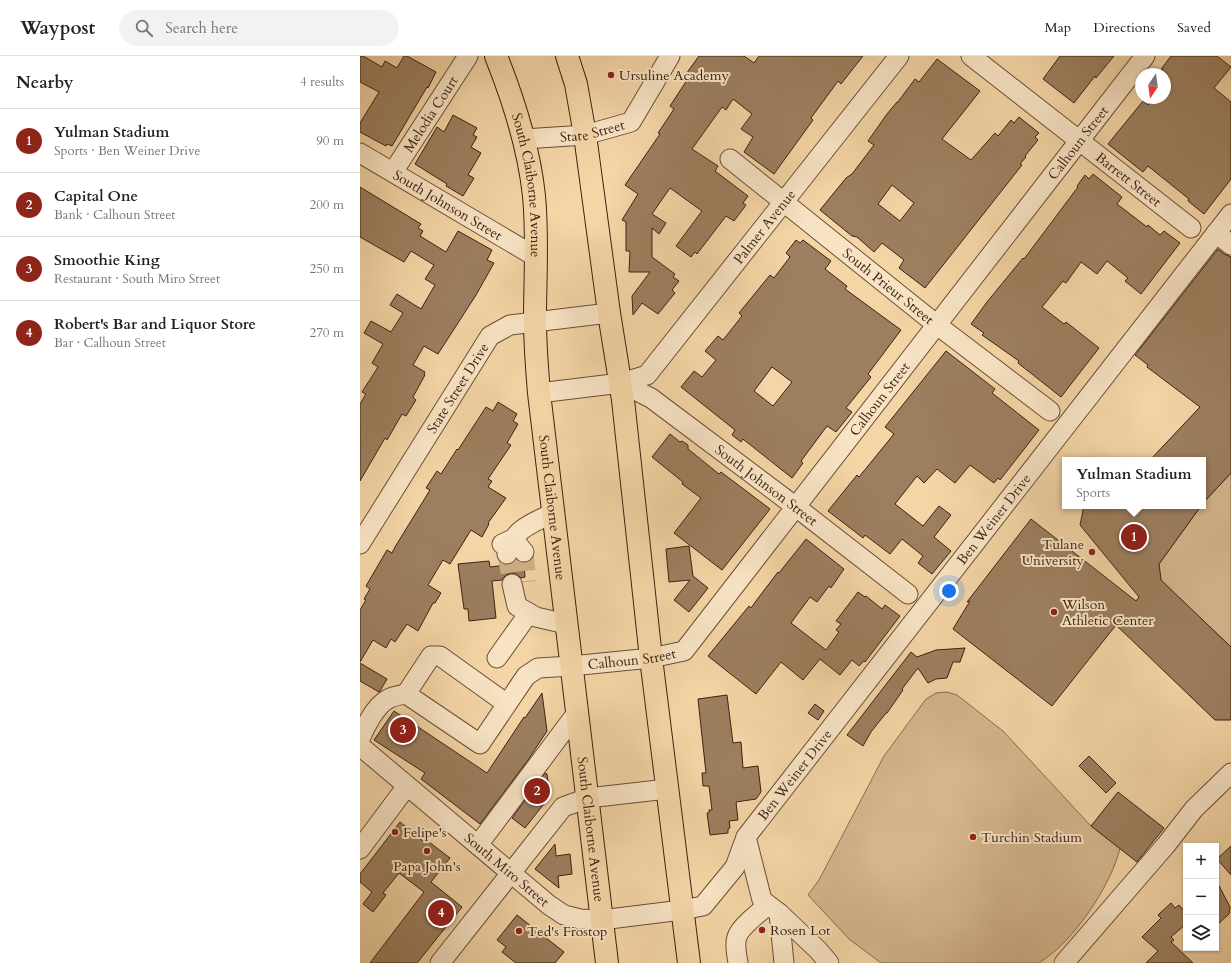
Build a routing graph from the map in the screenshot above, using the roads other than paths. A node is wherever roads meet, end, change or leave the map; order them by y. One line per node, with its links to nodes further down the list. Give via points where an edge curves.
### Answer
1 (468, 56): 13 (street, Melodia Court)
2 (496, 56): 9 (main road, South Claiborne Avenue)
3 (567, 56): 8 (main road, via 576,84)
4 (670, 56): 8 (street, State Street, via 631,122)
5 (899, 56): 14 (street, Palmer Avenue)
6 (971, 56): 10 (street, Barrett Street)
7 (1145, 56): 10 (street, Calhoun Street)
8 (585, 135): 9 (street, State Street); 20 (main road)
9 (524, 139): 19 (main road, South Claiborne Avenue, via 534,196)
10 (1079, 141): 16 (street, Barrett Street); 22 (street, Calhoun Street)
11 (360, 153): 13 (street, South Johnson Street)
12 (730, 158): 14 (street, South Prieur Street)
13 (393, 172): 19 (street, South Johnson Street)
14 (783, 202): 22 (street, South Prieur Street); 23 (street, Palmer Avenue, via 647,375)
15 (1231, 214): 17 (street, Ben Weiner Drive)
16 (1191, 228)
17 (1216, 234): 18 (street); 46 (street, Ben Weiner Drive)
18 (1231, 245)
19 (536, 257): 21 (main road, South Claiborne Avenue)
20 (609, 312): 21 (street, State Street Drive); 23 (main road)
21 (535, 321): 24 (main road, South Claiborne Avenue); 28 (street, State Street Drive, via 510,325 490,336)
22 (937, 325): 25 (street, South Prieur Street); 26 (street, Calhoun Street)
23 (621, 383): 24 (street, Palmer Avenue); 26 (street, South Johnson Street, via 651,398); 35 (main road)
24 (539, 393): 27 (main road, South Claiborne Avenue)
25 (1050, 411)
26 (796, 507): 31 (street, South Johnson Street); 35 (street, Calhoun Street, via 684,651)
27 (553, 513): 29 (street, via 522,528); 33 (main road, South Claiborne Avenue)
28 (360, 544)
29 (510, 550)
30 (513, 584): 32 (street)
31 (908, 594)
32 (523, 609): 33 (street, via 536,617); 34 (street)
33 (566, 624): 36 (main road, South Claiborne Avenue)
34 (497, 658)
35 (651, 658): 36 (street, Calhoun Street); 44 (main road)
36 (571, 666): 38 (street, Calhoun Street, via 538,668 526,676); 39 (main road, South Claiborne Avenue)
37 (406, 694): 38 (street, via 431,656 440,656); 38 (street, Calhoun Street, via 480,744); 40 (street, via 389,698 380,704)
38 (507, 704)
39 (576, 714): 45 (main road, South Claiborne Avenue); 47 (street)
40 (360, 739)
41 (360, 746): 43 (street, South Miro Street)
42 (1231, 773): 59 (street, via 1194,809)
43 (407, 786): 47 (street, South Miro Street); 48 (street)
44 (667, 789): 45 (street); 51 (main road)
45 (588, 798): 49 (street, via 563,806); 52 (main road, South Claiborne Avenue)
46 (746, 837): 50 (street, via 762,900); 51 (street, Ben Weiner Drive, via 735,867 703,906)
47 (478, 845): 49 (street, South Miro Street)
48 (360, 849)
49 (511, 872): 52 (street, South Miro Street, via 564,915); 54 (street)
50 (773, 909): 53 (street, via 818,950); 57 (street, via 742,929 737,937); 58 (street)
51 (682, 910): 52 (street, South Miro Street); 56 (main road)
52 (601, 920): 55 (main road, South Claiborne Avenue)
53 (827, 962)
54 (440, 963)
55 (607, 963)
56 (689, 963)
57 (738, 963)
58 (784, 963)
59 (1064, 963)

